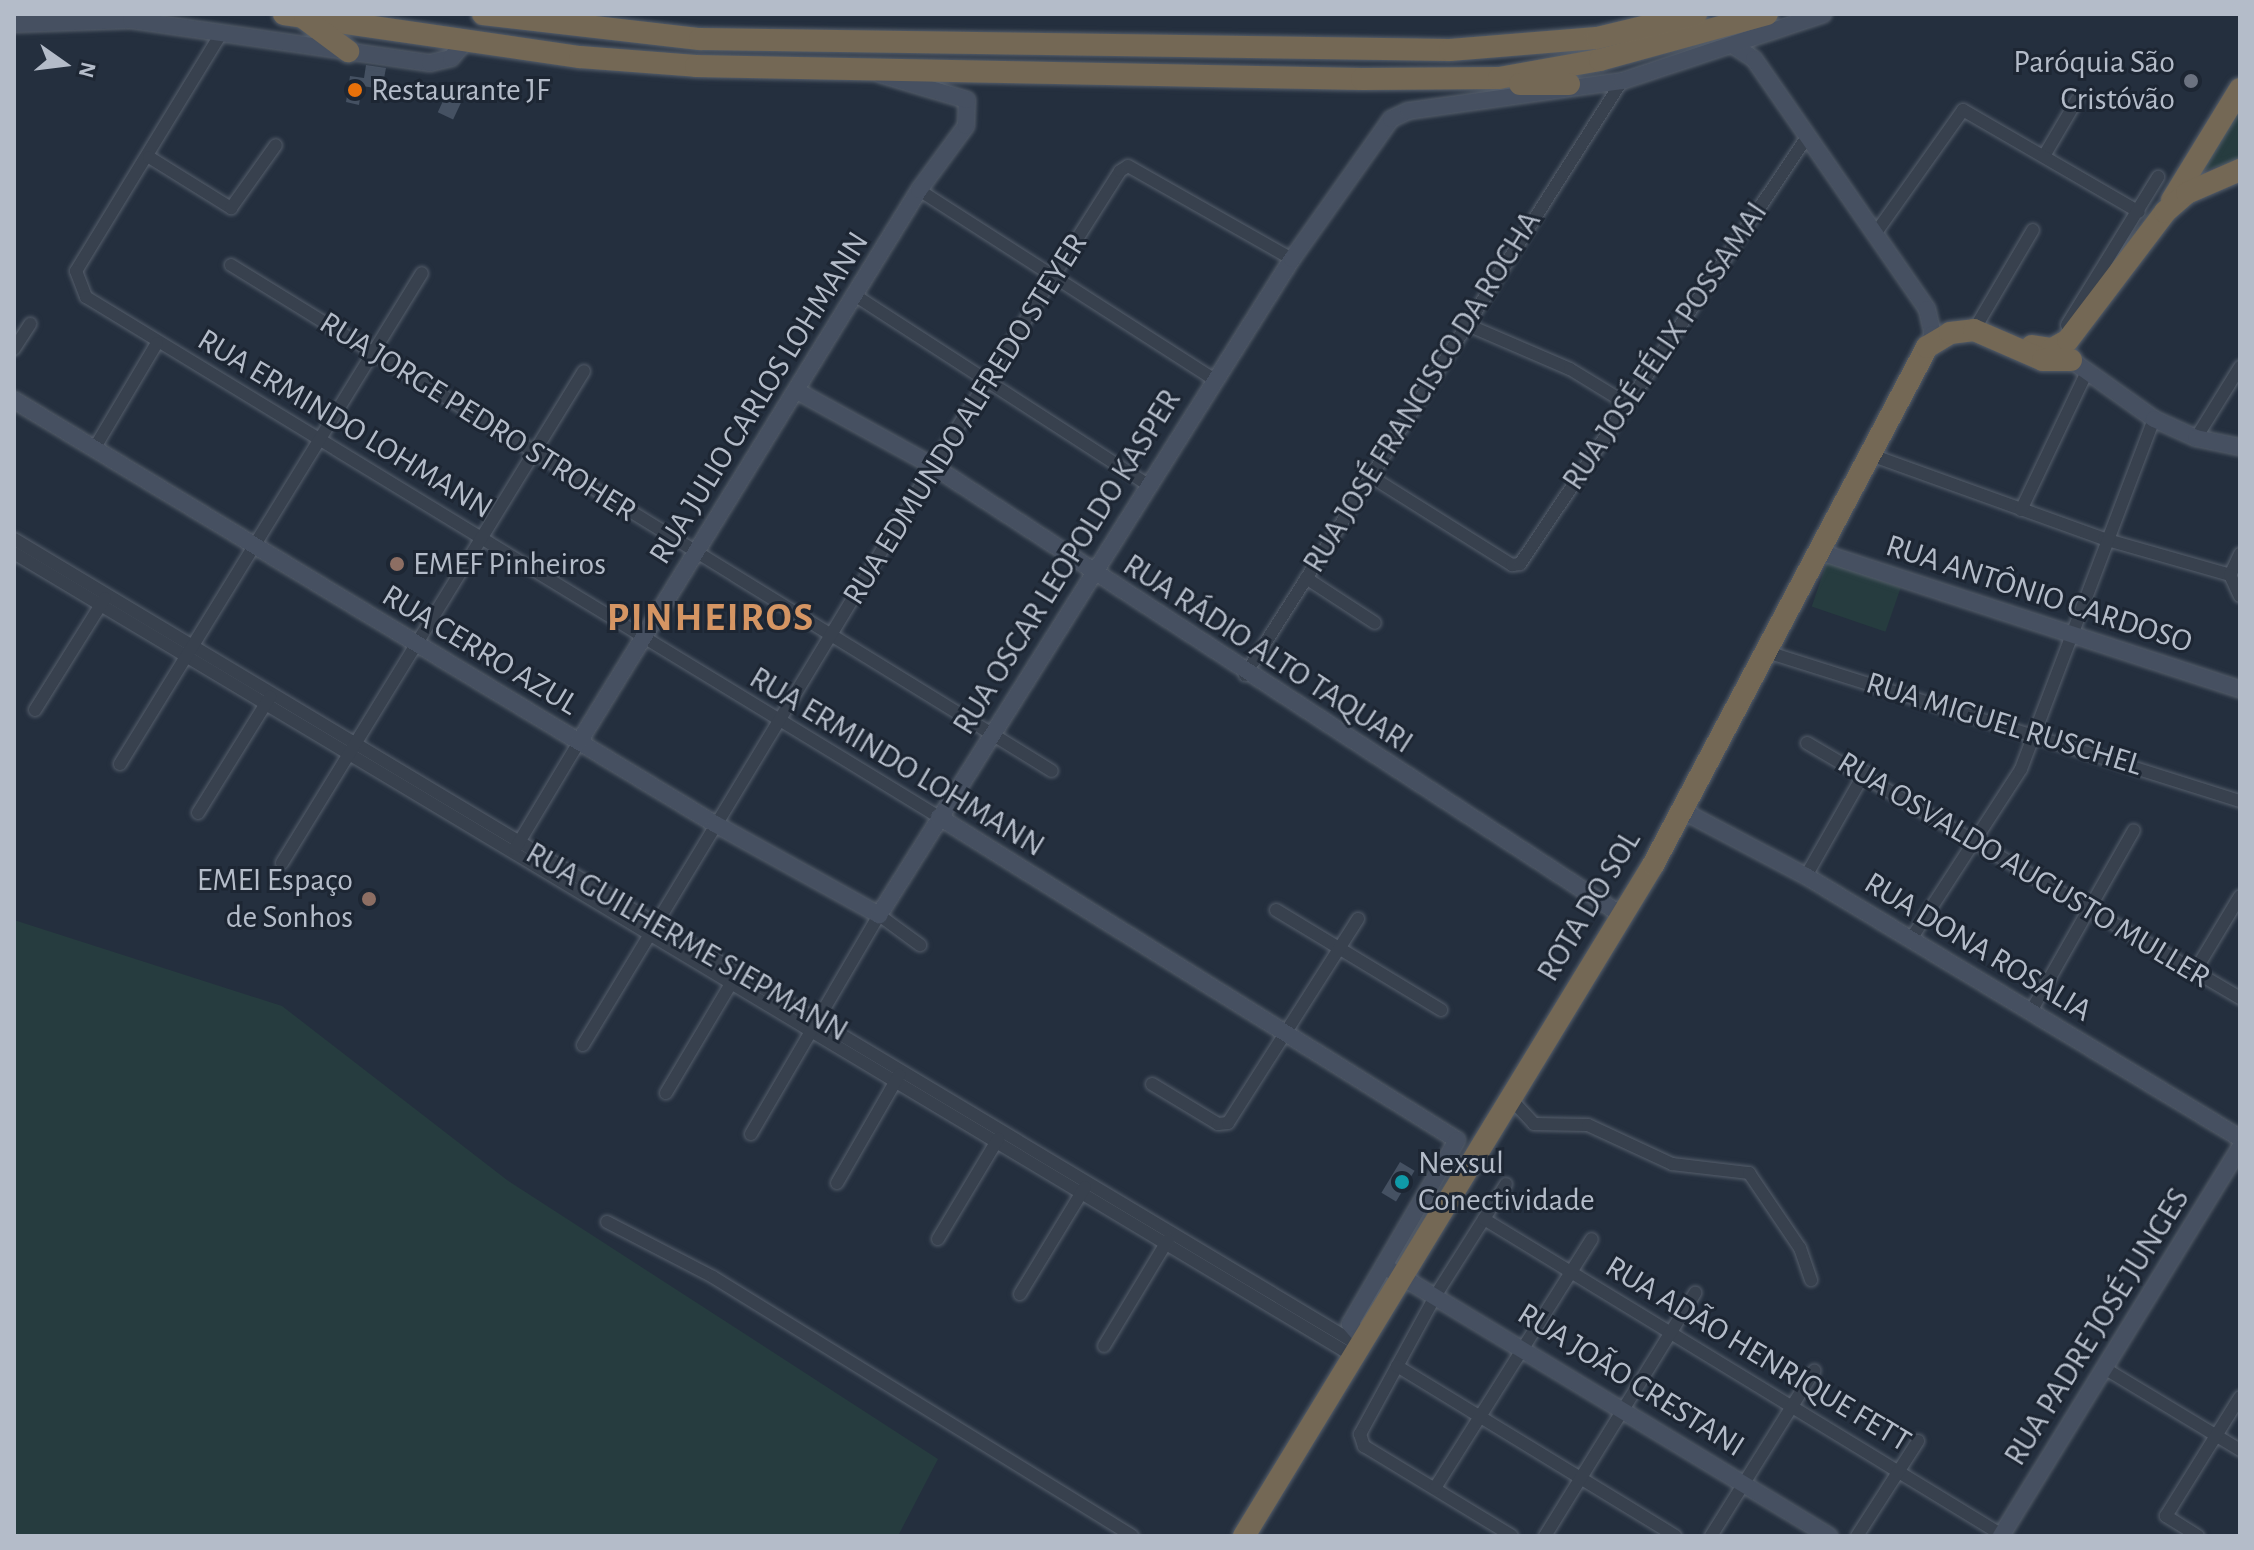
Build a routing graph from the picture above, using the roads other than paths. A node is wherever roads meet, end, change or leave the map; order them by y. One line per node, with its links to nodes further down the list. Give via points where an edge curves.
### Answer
1 (483, 14): 8 (highway, via 700,39 1450,50 1546,45)
2 (1666, 14): 8 (highway)
3 (1696, 14): 8 (highway)
4 (1767, 14): 16 (highway, via 1600,60)
5 (1823, 14): 10 (street)
6 (292, 15): 11 (highway); 13 (highway)
7 (14, 24): 9 (street, via 131,20)
8 (1647, 29)
9 (222, 32): 13 (street); 25 (street)
10 (1751, 39): 12 (street); 14 (street)
11 (465, 42): 13 (street, via 451,58 430,63); 15 (highway, via 643,63)
12 (1734, 46): 14 (street); 17 (street)
13 (348, 51)
14 (1754, 59): 22 (street)
15 (870, 71): 16 (highway); 28 (street, RUA JULIO CARLOS LOHMANN, via 957,96 970,108 966,126)
16 (1499, 78): 18 (highway)
17 (1622, 81): 18 (street); 21 (street, RUA JOSÉ FRANCISCO DA ROCHA)
18 (1579, 84): 21 (street); 33 (street, RUA OSCAR LEOPOLDO KASPER, via 1397,114)
19 (2240, 89): 30 (highway)
20 (2077, 100): 24 (street)
21 (1601, 109): 40 (street, RUA JOSÉ FRANCISCO DA ROCHA)
22 (1807, 137): 32 (street); 55 (street, RUA JOSÉ FÉLIX POSSAMAI)
23 (276, 145): 25 (street, via 231,208)
24 (2044, 156): 29 (street); 32 (street, via 1963,110)
25 (149, 157): 43 (street, RUA ERMINDO LOHMANN, via 76,271 86,297)
26 (2240, 170): 30 (highway, via 2199,187)
27 (2158, 177): 29 (street)
28 (919, 190): 37 (street); 38 (street, RUA JULIO CARLOS LOHMANN)
29 (2139, 212): 44 (street, via 2068,323 2053,339)
30 (2165, 212): 35 (highway)
31 (2033, 230): 42 (street)
32 (1875, 234): 39 (street)
33 (1292, 259): 37 (street, RUA EDMUNDO ALFREDO STEYER, via 1128,166); 51 (street, RUA OSCAR LEOPOLDO KASPER)
34 (231, 265): 47 (street, RUA JORGE PEDRO STROHER)
35 (2124, 269): 48 (highway); 48 (highway, via 2095,304 2072,346)
36 (422, 273): 47 (street)
37 (1054, 277): 51 (street); 52 (street, RUA EDMUNDO ALFREDO STEYER)
38 (856, 296): 52 (street); 53 (street, RUA JULIO CARLOS LOHMANN)
39 (1927, 309): 42 (street); 45 (street, via 1933,334)
40 (1463, 323): 55 (street, via 1570,369); 64 (street, RUA JOSÉ FRANCISCO DA ROCHA)
41 (30, 324): 46 (street)
42 (1974, 331): 44 (highway); 45 (highway); 48 (highway, via 2043,360)
43 (157, 343): 58 (street, RUA ERMINDO LOHMANN); 60 (street)
44 (2030, 345): 48 (highway)
45 (1927, 347): 62 (highway, ROTA DO SOL)
46 (14, 349)
47 (374, 351): 58 (street); 61 (street, RUA JORGE PEDRO STROHER)
48 (2070, 361): 56 (street); 66 (street)
49 (2240, 367): 57 (street)
50 (584, 371): 61 (street)
51 (1215, 380): 65 (street, RUA OSCAR LEOPOLDO KASPER)
52 (990, 381): 63 (street, RUA EDMUNDO ALFREDO STEYER); 65 (street)
53 (799, 392): 63 (street, RUA RÁDIO ALTO TAQUARI); 71 (street, RUA JULIO CARLOS LOHMANN)
54 (14, 400): 60 (street, RUA CERRO AZUL)
55 (1624, 402): 64 (street, RUA JOSÉ FÉLIX POSSAMAI, via 1527,556 1512,565)
56 (2154, 419): 57 (street); 68 (street)
57 (2196, 438): 59 (street)
58 (321, 439): 67 (street, RUA ERMINDO LOHMANN); 69 (street)
59 (2240, 447)
60 (94, 449): 69 (street, RUA CERRO AZUL)
61 (533, 452): 67 (street); 71 (street, RUA JORGE PEDRO STROHER)
62 (1871, 455): 66 (street); 72 (highway, ROTA DO SOL)
63 (933, 466): 74 (street, RUA RÁDIO ALTO TAQUARI); 80 (street, RUA EDMUNDO ALFREDO STEYER)
64 (1370, 476): 76 (street, RUA JOSÉ FRANCISCO DA ROCHA)
65 (1148, 485): 74 (street, RUA OSCAR LEOPOLDO KASPER)
66 (2021, 510): 68 (street)
67 (479, 538): 82 (street, RUA ERMINDO LOHMANN); 83 (street)
68 (2104, 539): 75 (street); 81 (street)
69 (253, 545): 83 (street, RUA CERRO AZUL); 84 (street)
70 (15, 546): 78 (street, RUA GUILHERME SIEPMANN)
71 (698, 552): 80 (street, RUA JORGE PEDRO STROHER); 82 (street, RUA JULIO CARLOS LOHMANN)
72 (1820, 552): 81 (street, RUA ANTÔNIO CARDOSO); 85 (highway, ROTA DO SOL)
73 (2240, 554): 75 (street)
74 (1093, 574): 86 (street, RUA RÁDIO ALTO TAQUARI); 92 (street, RUA OSCAR LEOPOLDO KASPER)
75 (2230, 575): 77 (street)
76 (1306, 578): 79 (street); 86 (street, RUA JOSÉ FRANCISCO DA ROCHA)
77 (2240, 596)
78 (104, 600): 84 (street, RUA GUILHERME SIEPMANN); 89 (street)
79 (1375, 623)
80 (832, 632): 90 (street, RUA EDMUNDO ALFREDO STEYER); 92 (street, RUA JORGE PEDRO STROHER)
81 (2067, 634): 87 (street, RUA ANTÔNIO CARDOSO); 91 (street)
82 (642, 640): 90 (street, RUA ERMINDO LOHMANN); 93 (street, RUA JULIO CARLOS LOHMANN)
83 (415, 644): 93 (street, RUA CERRO AZUL); 95 (street)
84 (189, 651): 88 (street, RUA GUILHERME SIEPMANN); 96 (street)
85 (1767, 652): 91 (street, RUA MIGUEL RUSCHEL); 100 (highway, ROTA DO SOL)
86 (1245, 675): 113 (street, RUA RÁDIO ALTO TAQUARI)
87 (2240, 689)
88 (269, 699): 95 (street, RUA GUILHERME SIEPMANN); 101 (street)
89 (35, 710)
90 (779, 725): 102 (street, RUA ERMINDO LOHMANN); 103 (street, RUA EDMUNDO ALFREDO STEYER)
91 (2034, 731): 99 (street, RUA MIGUEL RUSCHEL); 105 (street, via 2021,769)
92 (992, 732): 97 (street, RUA JORGE PEDRO STROHER); 102 (street, RUA OSCAR LEOPOLDO KASPER)
93 (579, 742): 103 (street, RUA CERRO AZUL); 106 (street, RUA JULIO CARLOS LOHMANN)
94 (1807, 743): 98 (street, RUA OSVALDO AUGUSTO MULLER)
95 (353, 750): 106 (street, RUA GUILHERME SIEPMANN); 107 (street)
96 (120, 764)
97 (1052, 771)
98 (1865, 772): 105 (street, RUA OSVALDO AUGUSTO MULLER); 108 (street)
99 (2240, 801)
100 (1683, 811): 108 (street, RUA DONA ROSALIA); 113 (highway, ROTA DO SOL)
101 (198, 813)
102 (939, 817): 112 (street, RUA OSCAR LEOPOLDO KASPER); 125 (street, RUA ERMINDO LOHMANN)
103 (715, 824): 112 (street, RUA CERRO AZUL); 115 (street, RUA EDMUNDO ALFREDO STEYER)
104 (2134, 830): 110 (street)
105 (1972, 840): 110 (street, RUA OSVALDO AUGUSTO MULLER); 116 (street)
106 (515, 848): 115 (street, RUA GUILHERME SIEPMANN)
107 (282, 863)
108 (1806, 876): 116 (street, RUA DONA ROSALIA)
109 (2240, 896): 119 (street)
110 (2089, 909): 119 (street, RUA OSVALDO AUGUSTO MULLER); 123 (street)
111 (1276, 910): 117 (street)
112 (879, 915): 118 (street, RUA CERRO AZUL); 124 (street, RUA OSCAR LEOPOLDO KASPER)
113 (1623, 916): 130 (highway, ROTA DO SOL)
114 (1358, 919): 117 (street)
115 (651, 930): 120 (street, RUA GUILHERME SIEPMANN); 126 (street, RUA EDMUNDO ALFREDO STEYER)
116 (1911, 939): 123 (street, RUA DONA ROSALIA)
117 (1338, 944): 122 (street); 125 (street)
118 (920, 945)
119 (2195, 971): 121 (street, RUA OSVALDO AUGUSTO MULLER)
120 (736, 976): 124 (street, RUA GUILHERME SIEPMANN); 129 (street)
121 (2240, 998)
122 (1441, 1010)
123 (2030, 1013): 135 (street, RUA DONA ROSALIA)
124 (816, 1022): 127 (street, RUA GUILHERME SIEPMANN); 133 (street, RUA OSCAR LEOPOLDO KASPER)
125 (1281, 1035): 128 (street, via 1228,1123 1218,1124); 137 (street, RUA ERMINDO LOHMANN)
126 (583, 1045)
127 (900, 1074): 131 (street, RUA GUILHERME SIEPMANN); 132 (street, RUA GUILHERME SIEPMANN); 139 (street)
128 (1152, 1084)
129 (666, 1093)
130 (1510, 1098): 134 (highway, ROTA DO SOL); 149 (street, via 1534,1124 1588,1125 1672,1164 1749,1173 1800,1248)
131 (951, 1099): 132 (street); 136 (street, RUA GUILHERME SIEPMANN)
132 (943, 1112): 136 (street, RUA GUILHERME SIEPMANN)
133 (751, 1134)
134 (1486, 1137): 137 (street); 147 (highway, ROTA DO SOL)
135 (2240, 1138)
136 (998, 1139): 141 (street, RUA GUILHERME SIEPMANN); 144 (street)
137 (1457, 1140): 147 (street)
138 (2240, 1147): 158 (street, RUA PADRE JOSÉ JUNGES)
139 (837, 1183)
140 (1506, 1184): 142 (street)
141 (1084, 1189): 145 (street, RUA GUILHERME SIEPMANN); 152 (street)
142 (1484, 1219): 148 (street, RUA ADÃO HENRIQUE FETT); 150 (street)
143 (607, 1222): 171 (street, via 713,1277)
144 (938, 1239)
145 (1168, 1239): 154 (street, RUA GUILHERME SIEPMANN); 155 (street)
146 (1592, 1239): 148 (street)
147 (1393, 1271): 150 (street, RUA JOÃO CRESTANI); 154 (highway, ROTA DO SOL)
148 (1569, 1271): 153 (street, RUA ADÃO HENRIQUE FETT); 156 (street)
149 (1811, 1280)
150 (1437, 1293): 156 (street, RUA JOÃO CRESTANI); 157 (street)
151 (1695, 1293): 153 (street)
152 (1020, 1294)
153 (1671, 1331): 161 (street, RUA ADÃO HENRIQUE FETT); 162 (street)
154 (1352, 1343): 172 (highway, ROTA DO SOL)
155 (1104, 1346)
156 (1523, 1346): 162 (street, RUA JOÃO CRESTANI); 163 (street)
157 (1397, 1366): 163 (street); 170 (street, via 1360,1434 1364,1446)
158 (2104, 1368): 164 (street); 179 (street, RUA PADRE JOSÉ JUNGES)
159 (1814, 1371): 161 (street)
160 (2240, 1397): 164 (street)
161 (1793, 1406): 167 (street, RUA ADÃO HENRIQUE FETT); 169 (street)
162 (1625, 1410): 168 (street); 169 (street, RUA JOÃO CRESTANI)
163 (1479, 1417): 168 (street); 170 (street)
164 (2215, 1435): 166 (street); 180 (street, via 2166,1516)
165 (1918, 1441): 167 (street)
166 (2240, 1450)
167 (1899, 1473): 178 (street); 179 (street, RUA ADÃO HENRIQUE FETT)
168 (1581, 1479): 174 (street); 175 (street)
169 (1745, 1483): 176 (street); 177 (street, RUA JOÃO CRESTANI)
170 (1435, 1488): 173 (street)
171 (1132, 1536)
172 (1244, 1536)
173 (1512, 1536)
174 (1545, 1536)
175 (1675, 1536)
176 (1711, 1536)
177 (1829, 1536)
178 (1857, 1536)
179 (2002, 1536)
180 (2198, 1536)

